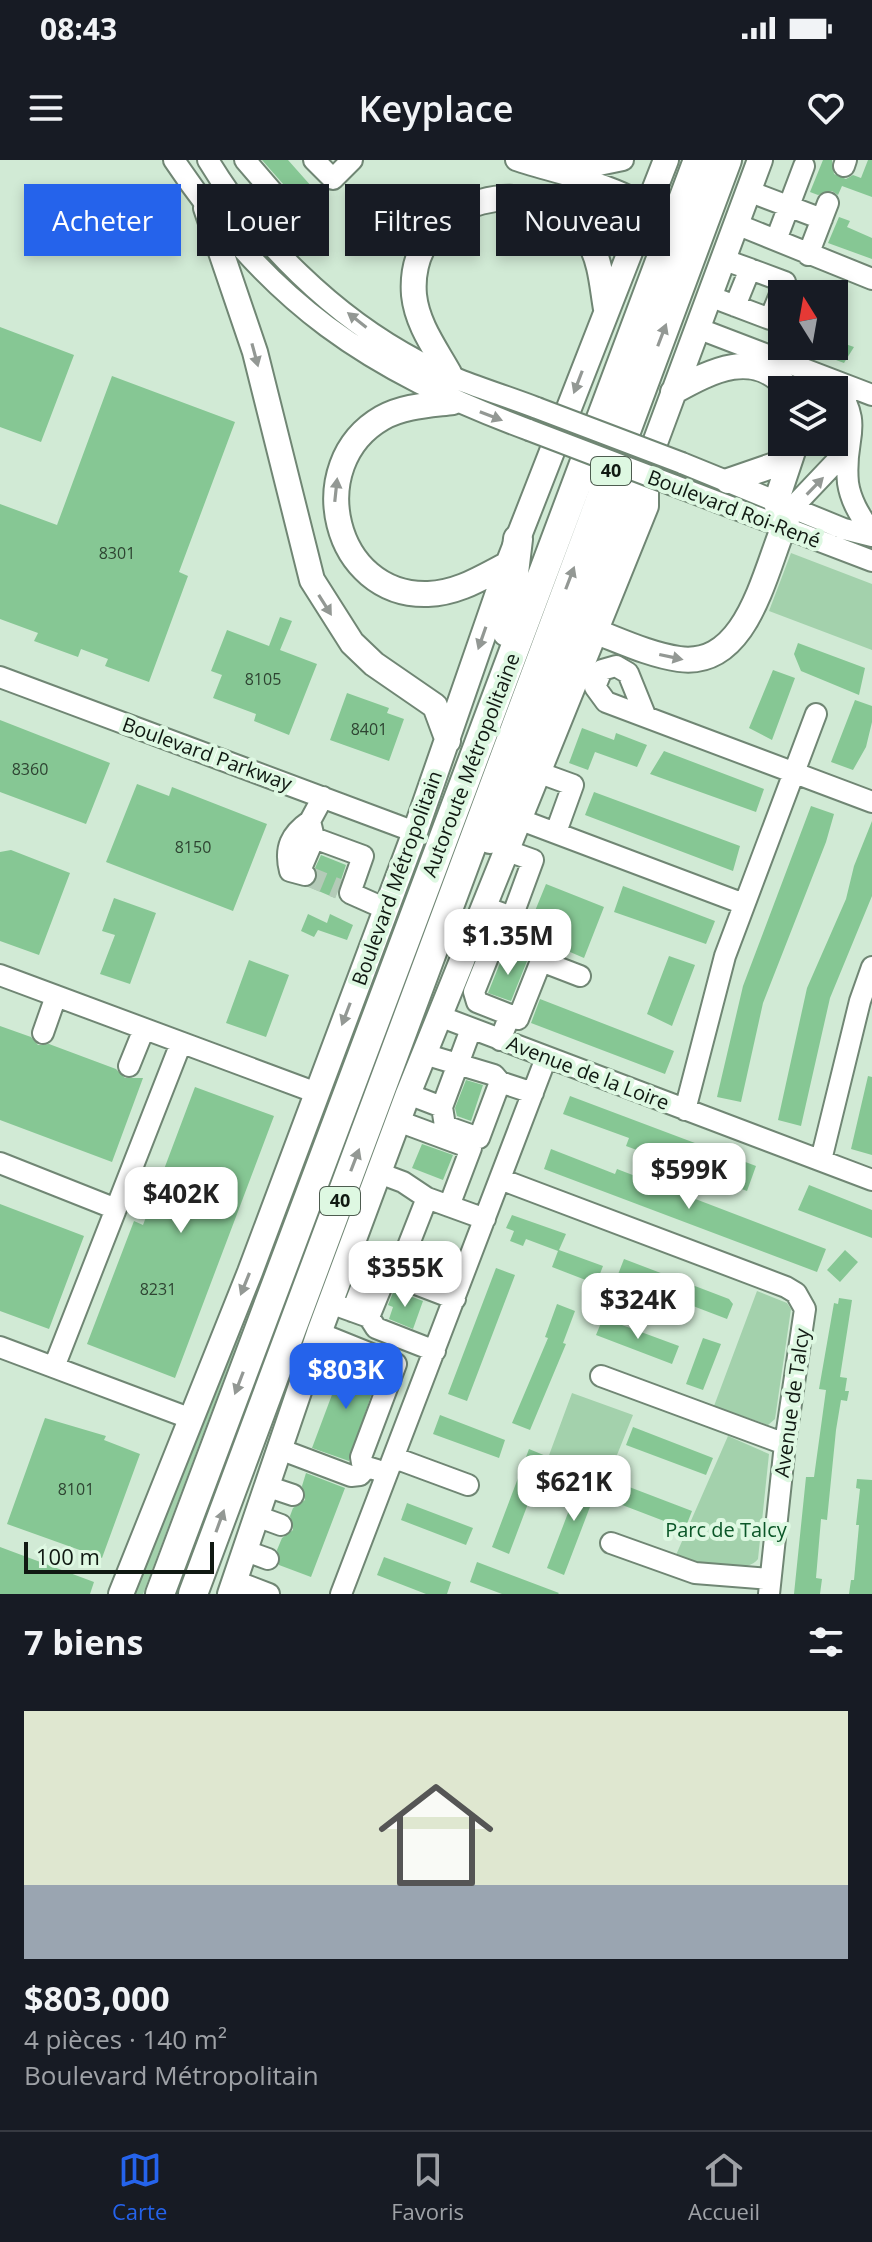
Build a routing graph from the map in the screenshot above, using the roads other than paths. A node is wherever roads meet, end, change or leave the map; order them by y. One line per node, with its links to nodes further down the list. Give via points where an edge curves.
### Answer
1 (174, 160): 18 (street, Boulevard Roi-René)
2 (208, 160): 33 (street, Boulevard Roi-René, one-way to 2, via 396,348 303,275 260,231)
3 (245, 160): 14 (street)
4 (314, 160): 5 (street, via 333,179)
5 (352, 160)
6 (516, 160): 15 (street)
7 (558, 160): 8 (street, via 594,166)
8 (623, 160)
9 (666, 160): 16 (main road, Boulevard Métropolitain)
10 (698, 160): 53 (highway, Autoroute Métropolitaine / 40)
11 (727, 160): 69 (highway, Autoroute Métropolitaine / 40, one-way to 11)
12 (760, 160): 17 (main road)
13 (799, 162): 19 (street)
14 (266, 184)
15 (592, 184)
16 (657, 184)
17 (748, 191): 19 (street); 20 (main road)
18 (197, 194)
19 (790, 206): 21 (street); 22 (street, via 825,211)
20 (736, 224): 21 (street); 26 (main road)
21 (776, 240): 22 (street)
22 (808, 255): 28 (street)
23 (222, 256): 56 (main road, one-way to 56, via 255,352 312,580 352,643 435,706)
24 (247, 256): 39 (street, Boulevard Roi-René, via 319,324)
25 (629, 256): 31 (main road, Boulevard Métropolitain)
26 (722, 259): 27 (street); 29 (main road)
27 (750, 269): 30 (street); 30 (street, via 786,285 770,319)
28 (872, 279)
29 (709, 296): 30 (street); 32 (main road)
30 (735, 306)
31 (606, 309): 33 (main road, via 595,253 563,213 524,197 473,203 431,234 415,274 419,317); 49 (main road, Boulevard Métropolitain, one-way to 49)
32 (697, 328): 35 (street); 37 (main road)
33 (449, 373): 46 (street, Boulevard Roi-René, bridge)
34 (773, 376): 37 (main road, via 739,365 718,369)
35 (822, 376)
36 (848, 386): 38 (street)
37 (673, 392): 45 (main road)
38 (872, 395)
39 (453, 402): 47 (street, Boulevard Roi-René, one-way to 47, bridge, via 673,485); 49 (main road, one-way to 39, via 449,592 406,592 365,571 338,527 337,480 355,441 392,413)
40 (848, 408): 41 (street, via 853,418)
41 (848, 449): 48 (street, via 850,494)
42 (782, 456): 46 (main road)
43 (792, 456): 47 (main road)
44 (841, 456): 47 (street, one-way to 44)
45 (646, 467): 51 (main road, via 646,506); 69 (highway, via 624,508 514,789)
46 (728, 481): 47 (street, Boulevard Roi-René)
47 (783, 513): 48 (street, Boulevard Roi-René); 50 (street, Boulevard Roi-René); 51 (main road, one-way to 47, via 678,659 717,651 742,629)
48 (872, 535)
49 (513, 552): 53 (highway, via 514,596); 56 (main road, Boulevard Métropolitain, one-way to 56)
50 (872, 561)
51 (597, 632): 57 (main road)
52 (0, 677): 59 (street, Boulevard Parkway)
53 (494, 704): 126 (highway, Autoroute Métropolitaine / 40, one-way to 126)
54 (816, 714): 58 (street)
55 (645, 715): 58 (street)
56 (448, 741): 63 (main road, Boulevard Métropolitain)
57 (540, 773): 61 (main road); 64 (street, via 573,785)
58 (796, 773): 60 (street); 66 (street)
59 (323, 797): 62 (street); 63 (street, Boulevard Parkway)
60 (872, 802)
61 (521, 820): 64 (street); 68 (main road, via 484,907)
62 (312, 829): 65 (street); 67 (street, via 363,856 344,891)
63 (415, 832): 67 (main road, Boulevard Métropolitain)
64 (556, 832): 66 (street)
65 (302, 874)
66 (744, 904): 92 (street, via 711,1004)
67 (386, 909): 88 (main road, Boulevard Métropolitain, one-way to 88)
68 (479, 948): 70 (street, via 496,936 539,952); 74 (main road)
69 (431, 958): 127 (highway, Autoroute Métropolitaine / 40, one-way to 69)
70 (541, 961): 73 (street); 76 (street, via 518,1019)
71 (872, 967): 94 (street)
72 (0, 975): 75 (street)
73 (580, 976)
74 (465, 982): 76 (street, via 477,1002); 77 (main road)
75 (56, 996): 78 (street); 80 (street)
76 (510, 1015): 81 (street)
77 (439, 1016): 79 (street, Avenue de la Loire); 83 (main road)
78 (144, 1029): 82 (street); 86 (street)
79 (471, 1029): 81 (street, Avenue de la Loire); 85 (street)
80 (43, 1033)
81 (504, 1041): 84 (street, Avenue de la Loire); 87 (street)
82 (181, 1043): 88 (street); 101 (street)
83 (424, 1054): 85 (street); 90 (main road)
84 (546, 1058): 89 (street); 92 (street, Avenue de la Loire)
85 (459, 1062): 87 (street); 91 (street)
86 (129, 1066)
87 (497, 1078): 89 (street); 91 (street, via 479,1138 445,1126)
88 (317, 1093): 112 (main road, Boulevard Métropolitain, one-way to 112)
89 (533, 1093): 97 (street)
90 (408, 1094): 91 (street); 93 (main road)
91 (442, 1107)
92 (685, 1110): 94 (street, Avenue de la Loire)
93 (398, 1121): 96 (main road); 100 (street, via 471,1148)
94 (821, 1160): 98 (street, Avenue de la Loire)
95 (0, 1163): 101 (street)
96 (379, 1173): 99 (street); 104 (main road)
97 (500, 1179): 102 (street); 113 (street, Avenue de Talcy, via 796,1293 805,1309)
98 (872, 1180)
99 (427, 1198): 100 (street); 103 (street)
100 (449, 1206): 102 (street)
101 (116, 1209): 110 (street)
102 (485, 1219): 105 (street)
103 (403, 1259)
104 (367, 1268): 105 (street); 106 (main road); 106 (street)
105 (455, 1299): 109 (street)
106 (351, 1310): 107 (main road); 109 (street, via 376,1328)
107 (319, 1333): 114 (main road); 116 (street, via 396,1364 361,1457)
108 (0, 1347): 110 (street)
109 (435, 1351): 115 (street)
110 (54, 1367): 112 (street)
111 (601, 1376): 113 (street)
112 (189, 1418): 125 (main road, Boulevard Métropolitain)
113 (785, 1444): 122 (street, Avenue de Talcy)
114 (280, 1456): 116 (street, via 328,1461 354,1477); 117 (street); 119 (main road)
115 (392, 1466): 116 (street); 118 (street); 124 (street)
116 (367, 1467)
117 (302, 1470)
118 (468, 1485)
119 (269, 1487): 120 (street); 123 (main road, via 270,1521 257,1555)
120 (293, 1495)
121 (611, 1543): 122 (street, via 695,1573)
122 (770, 1586)
123 (233, 1587): 128 (street)
124 (348, 1592)
125 (121, 1594)
126 (160, 1594)
127 (193, 1594)
128 (269, 1594)

